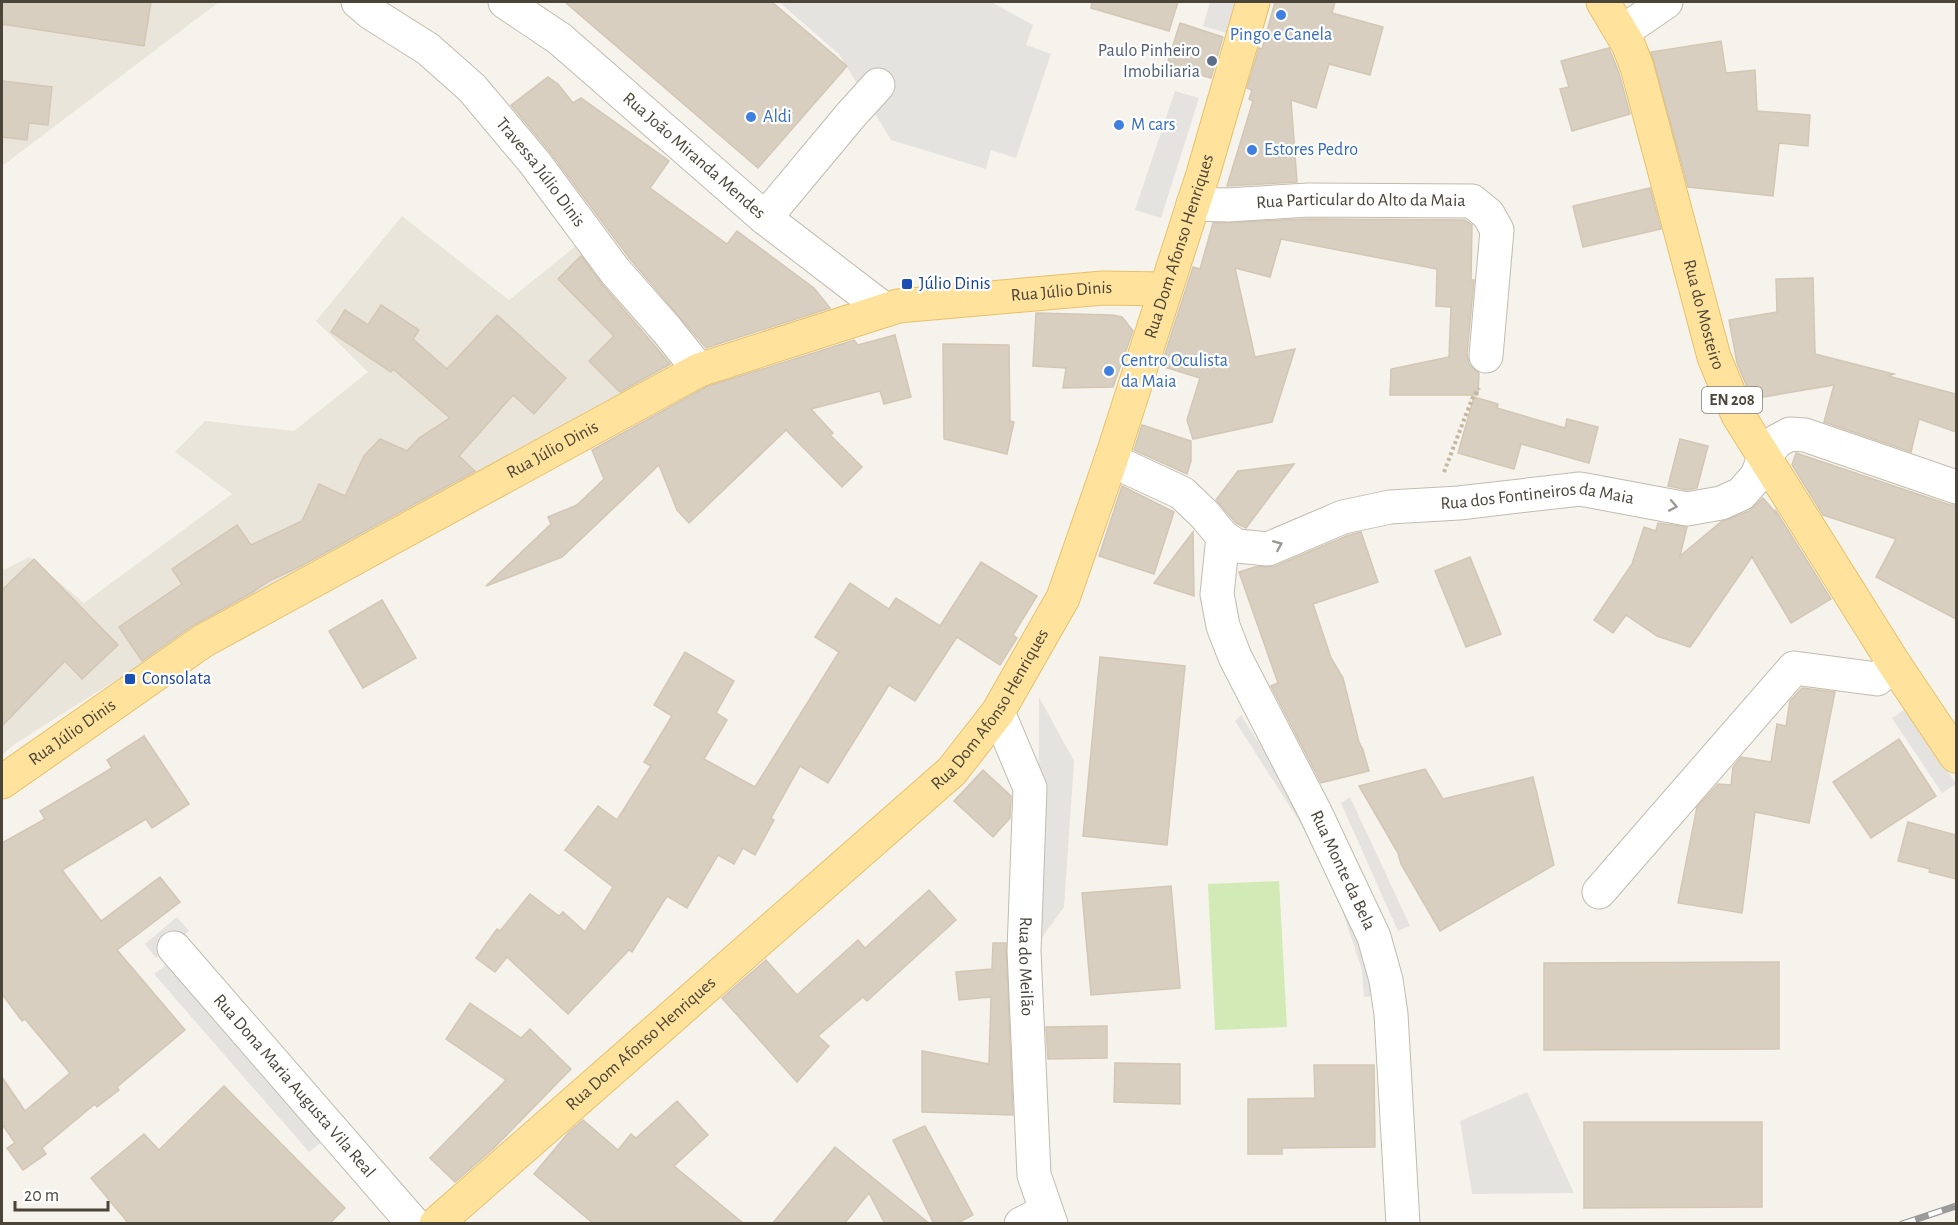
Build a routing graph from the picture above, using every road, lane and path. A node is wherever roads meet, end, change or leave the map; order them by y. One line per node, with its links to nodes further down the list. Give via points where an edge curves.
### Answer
1 (358, 2): 13 (street, Travessa Júlio Dinis, via 428,49 472,88 535,163 615,271)
2 (505, 2): 9 (street, Rua João Miranda Mendes, via 560,39)
3 (1253, 2): 8 (main road, Rua Dom Afonso Henriques)
4 (1603, 2): 6 (main road, Rua do Mosteiro / EN 208)
5 (1666, 2): 6 (street)
6 (1622, 32): 14 (main road, Rua do Mosteiro / EN 208, via 1636,67 1714,357 1738,415)
7 (878, 86): 9 (street)
8 (1193, 204): 10 (main road, Rua Dom Afonso Henriques); 12 (street, Rua Particular do Alto da Maia, via 1473,201 1488,213 1497,230)
9 (765, 218): 11 (street, Rua João Miranda Mendes)
10 (1165, 289): 11 (main road, Rua Júlio Dinis, via 1103,288); 15 (main road, Rua Dom Afonso Henriques)
11 (885, 310): 13 (main road, Rua Júlio Dinis)
12 (1486, 356): 17 (path, via 1485,378 1472,399 1445,467)
13 (699, 370): 22 (main road, Rua Júlio Dinis, via 203,641)
14 (1764, 457): 16 (street, Rua dos Fontineiros da Maia, via 1777,441 1790,434 1805,435); 17 (street, Rua dos Fontineiros da Maia, one-way to 14, via 1580,489 1687,509 1721,503 1741,494 1757,476); 19 (main road, Rua do Mosteiro / EN 208)
15 (1112, 460): 18 (street, via 1182,494); 20 (main road, Rua Dom Afonso Henriques, via 1063,598)
16 (1956, 487)
17 (1440, 504): 18 (street, Rua dos Fontineiros da Maia, one-way to 17, via 1237,546 1268,549 1343,517 1390,507)
18 (1223, 537): 28 (street, Rua Monte da Bela, via 1217,594 1227,636 1356,896 1374,937 1386,980)
19 (1895, 665): 21 (main road, Rua do Mosteiro / EN 208); 23 (street, via 1877,679 1794,669)
20 (998, 712): 25 (street, Rua do Meilão, via 1030,788 1024,951 1034,1175); 27 (main road, Rua Dom Afonso Henriques, via 952,771)
21 (1956, 756)
22 (2, 782)
23 (1599, 892)
24 (174, 948): 26 (street, Rua Dona Maria Augusta Vila Real)
25 (1040, 1219)
26 (414, 1224)
27 (436, 1224)
28 (1403, 1224)

